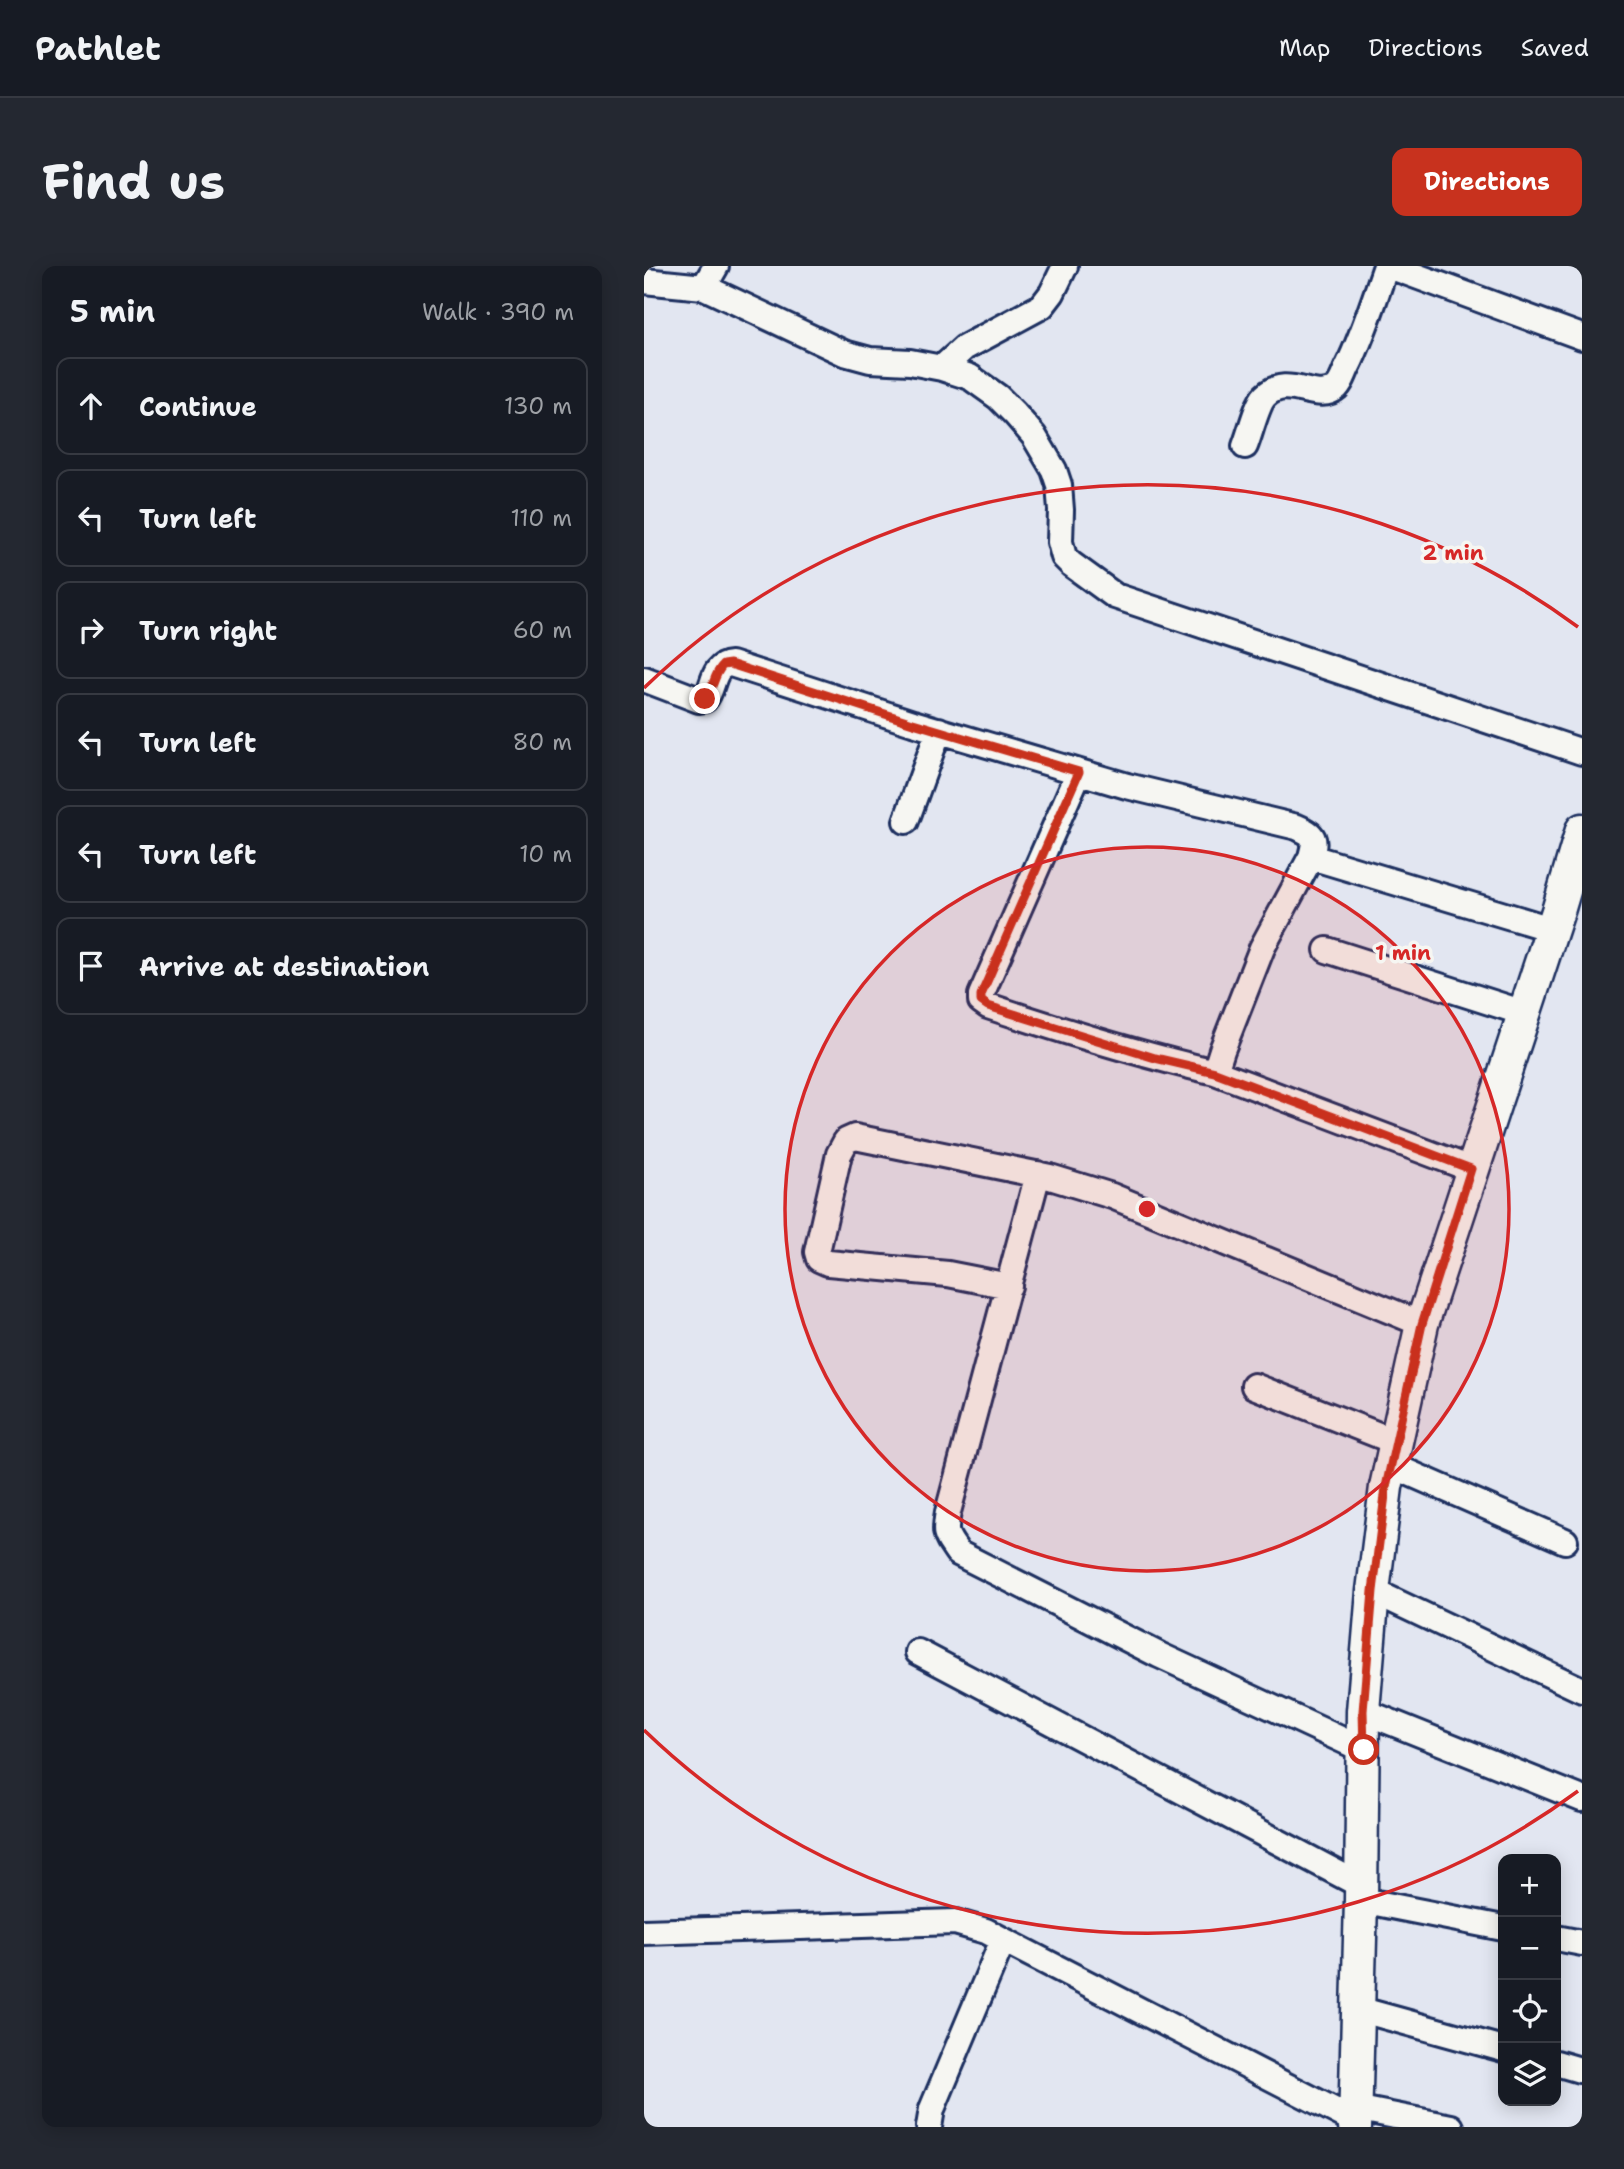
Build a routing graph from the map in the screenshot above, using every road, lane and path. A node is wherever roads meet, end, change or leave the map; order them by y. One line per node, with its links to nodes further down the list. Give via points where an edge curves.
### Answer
1 (1065, 266): 6 (street, via 1042,306 964,348)
2 (1387, 266): 5 (street); 7 (street, via 1339,386 1318,393 1290,386 1276,388 1263,397)
3 (710, 277): 4 (street); 6 (street, via 844,353)
4 (644, 281)
5 (1582, 337)
6 (942, 368): 10 (street, via 970,377 998,397 1034,436 1059,485 1064,557 1115,596)
7 (1245, 446)
8 (644, 679): 9 (street, via 705,699 716,673 730,664)
9 (939, 730): 11 (street); 12 (street)
10 (1582, 752)
11 (1079, 772): 14 (street, via 1297,827 1314,838); 18 (street, via 981,1001 1061,1030)
12 (906, 821)
13 (1582, 830): 15 (street)
14 (1311, 857): 15 (street); 18 (street, via 1262,948)
15 (1551, 929): 17 (street)
16 (1327, 950): 17 (street)
17 (1524, 1013): 19 (street)
18 (1215, 1072): 19 (street)
19 (1471, 1169): 22 (street)
20 (1038, 1174): 21 (street); 21 (street, via 855,1137 846,1141 839,1154 819,1259); 22 (street, via 1112,1196)
21 (1009, 1286): 30 (street, via 944,1531 958,1553 1159,1655)
22 (1422, 1324): 24 (street)
23 (1254, 1386): 24 (street)
24 (1394, 1454): 25 (street); 26 (street)
25 (1565, 1541)
26 (1373, 1591): 28 (street); 29 (street)
27 (918, 1652): 32 (street)
28 (1582, 1690)
29 (1363, 1711): 30 (street); 31 (street)
30 (1364, 1750): 32 (street)
31 (1582, 1800)
32 (1361, 1893): 33 (street); 38 (street)
33 (1498, 1927)
34 (644, 1932): 36 (street, via 955,1922)
35 (1561, 1939): 37 (street)
36 (1003, 1940): 42 (street); 43 (street, via 932,2109)
37 (1582, 1943)
38 (1358, 2009): 39 (street); 42 (street)
39 (1498, 2048)
40 (1561, 2064): 41 (street)
41 (1580, 2070)
42 (1355, 2118): 44 (street)
43 (929, 2127)
44 (1451, 2127)

